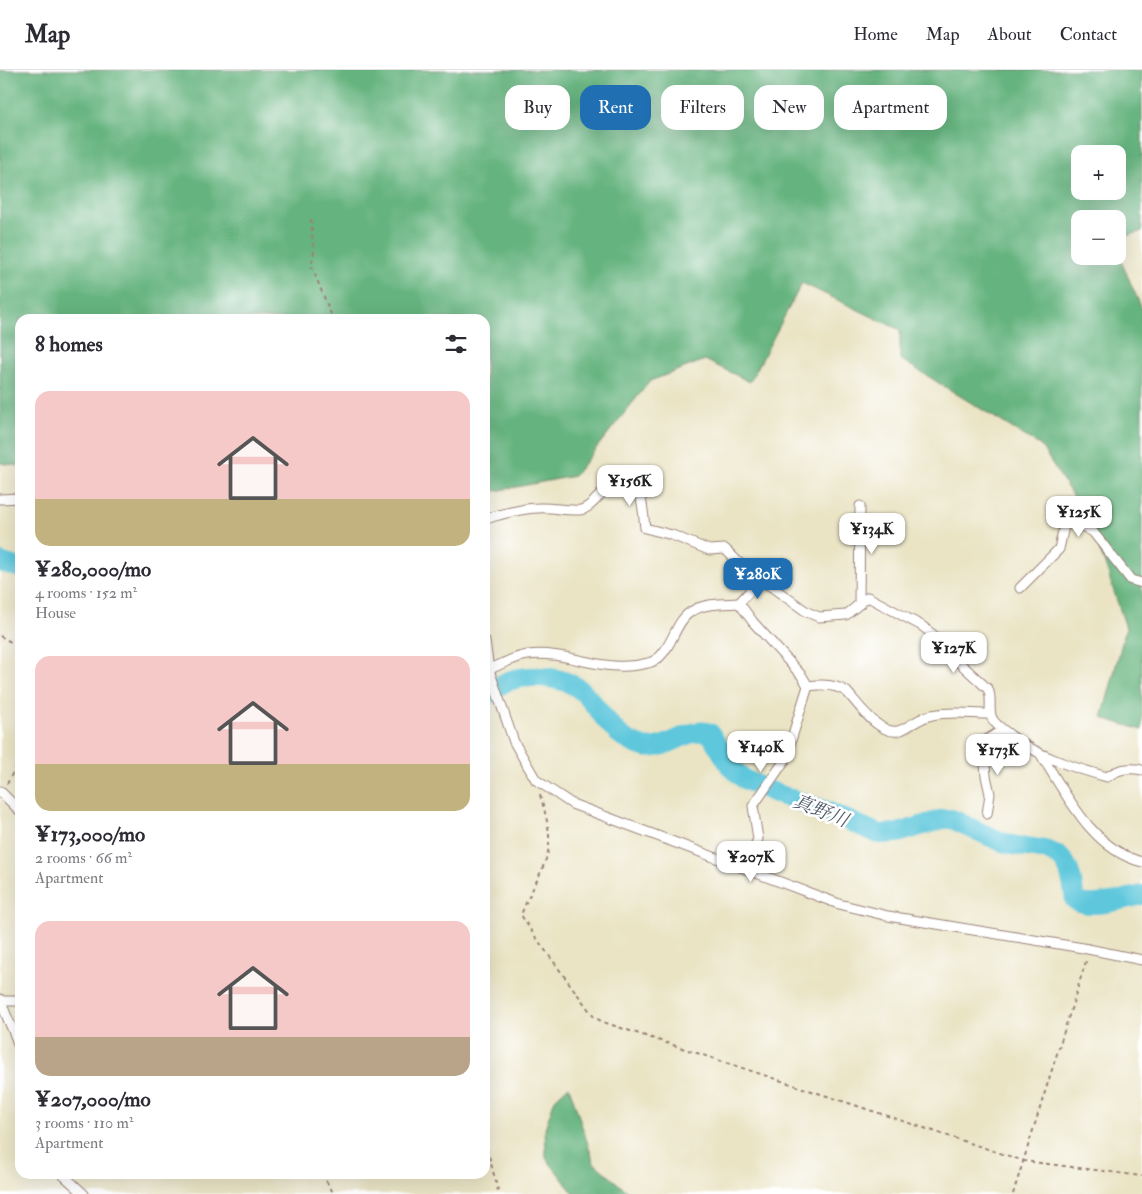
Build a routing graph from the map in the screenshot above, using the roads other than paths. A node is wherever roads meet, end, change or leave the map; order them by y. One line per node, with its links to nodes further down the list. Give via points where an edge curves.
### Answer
1 (15, 498): 2 (street)
2 (0, 499)
3 (860, 506): 9 (street)
4 (490, 519): 5 (street, via 537,508 582,510 614,484 630,483 640,497 645,528 709,550 725,550)
5 (756, 580): 8 (street); 9 (street, via 770,585 807,612 820,617 846,615)
6 (1142, 584): 7 (street, via 1131,580 1093,532 1066,517 1059,549)
7 (1020, 588)
8 (739, 603): 10 (street, via 710,605 689,612 664,652 649,663 615,667 534,655 516,658); 12 (street)
9 (859, 604): 13 (street, via 868,597 922,626 941,641 951,656 988,690)
10 (490, 670)
11 (490, 679): 21 (street, via 514,742 536,780 572,804)
12 (808, 686): 13 (street, via 842,689 872,721 895,731 934,714); 21 (street, via 785,760 753,806 758,840)
13 (990, 714): 14 (street)
14 (1007, 732): 15 (street); 19 (street, via 986,740 984,752 990,794)
15 (1041, 755): 16 (street, via 1106,777 1116,770); 20 (street, via 1092,830 1110,847)
16 (1142, 770)
17 (1, 792): 18 (street)
18 (15, 806)
19 (987, 814)
20 (1142, 862)
21 (745, 868): 22 (street, via 839,904 888,916)
22 (1142, 960)
23 (0, 1000): 24 (street); 25 (street)
24 (15, 1001)
25 (3, 1021): 26 (street)
26 (15, 1032)
27 (68, 1179): 28 (street)
28 (84, 1194)

